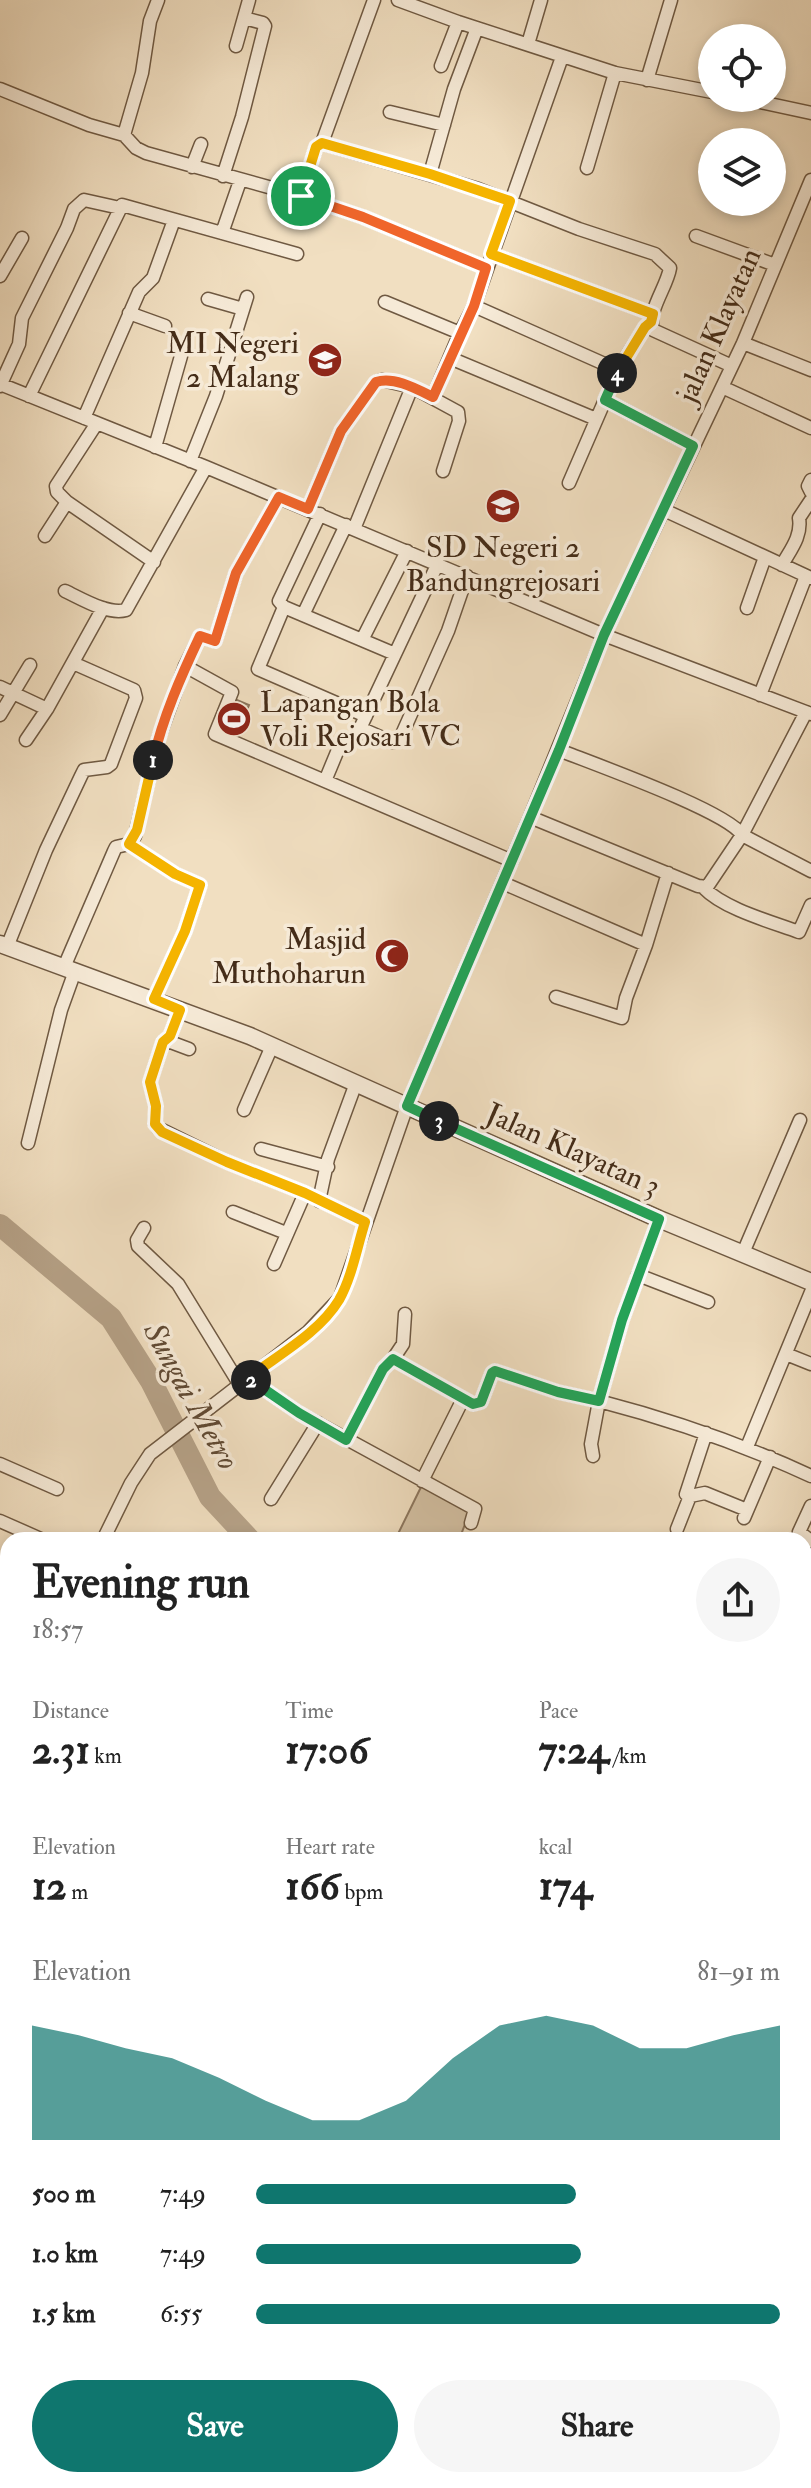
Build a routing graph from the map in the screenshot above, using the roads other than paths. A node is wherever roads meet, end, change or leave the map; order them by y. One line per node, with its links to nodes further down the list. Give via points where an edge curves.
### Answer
1 (158, 0): 23 (street)
2 (249, 0): 8 (street)
3 (374, 0): 24 (street)
4 (398, 0): 7 (street)
5 (541, 0): 11 (street)
6 (671, 0): 16 (street)
7 (436, 6): 9 (street)
8 (244, 18): 12 (street); 29 (street, via 265,26)
9 (458, 22): 10 (street); 14 (street)
10 (477, 28): 11 (street); 22 (street)
11 (528, 44): 13 (street)
12 (236, 46)
13 (562, 57): 15 (street); 33 (street)
14 (441, 66)
15 (615, 73): 16 (street); 27 (street)
16 (647, 80): 18 (street)
17 (0, 89): 23 (street)
18 (698, 89)
19 (786, 108): 21 (street)
20 (390, 112): 22 (street)
21 (811, 113)
22 (444, 125): 28 (street)
23 (124, 135): 26 (street, via 146,153)
24 (322, 143): 28 (street); 32 (street, via 316,147)
25 (201, 144): 26 (street)
26 (192, 167): 29 (street)
27 (587, 168)
28 (430, 174): 33 (street)
29 (223, 176): 30 (street)
30 (240, 181): 32 (street); 36 (street)
31 (811, 182): 41 (street, jalan Klayatan)
32 (301, 196): 42 (street)
33 (510, 201): 40 (street); 48 (street, via 665,261 668,277)
34 (120, 208): 35 (street, via 125,205); 57 (street, via 84,200 74,209 22,318 19,344); 60 (street)
35 (174, 220): 36 (street); 47 (street, via 153,278)
36 (222, 233): 39 (street)
37 (696, 236): 41 (street)
38 (22, 238): 43 (street)
39 (297, 254)
40 (491, 254): 42 (street); 48 (street)
41 (775, 265): 51 (street, jalan Klayatan)
42 (486, 268): 46 (street)
43 (0, 276)
44 (208, 299): 69 (street, via 245,303)
45 (385, 302): 50 (street)
46 (474, 306): 50 (street); 55 (street)
47 (129, 313): 49 (street); 63 (street)
48 (652, 318): 54 (street, via 653,330); 55 (street)
49 (165, 326)
50 (460, 333): 53 (street)
51 (743, 343): 54 (street, jalan Klayatan); 56 (street)
52 (181, 356): 68 (street)
53 (450, 358): 61 (street); 64 (street)
54 (732, 366): 59 (street, jalan Klayatan)
55 (618, 370): 62 (street)
56 (811, 370)
57 (0, 385): 60 (street)
58 (412, 387): 61 (street); 79 (street, via 376,382 341,431); 80 (street)
59 (722, 387): 66 (street); 67 (street, jalan Klayatan)
60 (29, 396): 63 (street)
61 (433, 397): 71 (street, via 460,416)
62 (605, 400): 64 (street); 67 (street)
63 (84, 418): 65 (street)
64 (596, 419): 73 (street)
65 (97, 423): 68 (street); 77 (street, via 56,486)
66 (811, 428)
67 (693, 446): 78 (street, jalan Klayatan)
68 (155, 447): 69 (street)
69 (190, 461): 70 (street)
70 (206, 467): 75 (street); 84 (street)
71 (443, 471)
72 (811, 480): 74 (street)
73 (569, 483)
74 (811, 492)
75 (279, 497): 79 (street); 99 (street, via 236,573 215,641 200,636)
76 (811, 500): 86 (street)
77 (67, 502): 81 (street); 84 (street)
78 (664, 510): 83 (street); 94 (street, jalan Klayatan)
79 (314, 512): 80 (street); 90 (street, via 279,601)
80 (350, 527): 82 (street); 93 (street)
81 (45, 536)
82 (407, 551): 85 (street); 95 (street)
83 (765, 557): 86 (street); 92 (street)
84 (154, 562): 91 (street, via 126,610)
85 (438, 563): 87 (street); 96 (street)
86 (782, 565): 88 (street)
87 (467, 576): 94 (street); 106 (street, via 399,741 392,742)
88 (808, 577): 102 (street)
89 (65, 591): 91 (street)
90 (284, 607): 93 (street); 106 (street, via 258,669)
91 (103, 608): 97 (street)
92 (747, 608)
93 (303, 615): 95 (street)
94 (604, 635): 102 (street); 108 (street, jalan Klayatan)
95 (362, 640): 96 (street)
96 (395, 654): 106 (street)
97 (73, 663): 103 (street); 119 (street, via 134,690 136,698 111,764 83,772)
98 (30, 665): 101 (street)
99 (185, 666): 109 (street, via 232,692 215,734); 112 (street)
100 (0, 687): 101 (street)
101 (15, 693): 103 (street); 105 (street)
102 (760, 695): 104 (street)
103 (47, 709): 107 (street)
104 (809, 713): 111 (street)
105 (0, 715)
106 (363, 722): 109 (street, via 353,741 342,740)
107 (26, 740)
108 (559, 750): 110 (street, jalan Klayatan); 111 (street, via 634,778)
109 (325, 781): 113 (street)
110 (530, 817): 113 (street, jalan Klayatan); 115 (street)
111 (742, 835): 114 (street); 117 (street)
112 (129, 844): 121 (street, via 114,851); 123 (street, via 200,885)
113 (512, 861): 116 (street, jalan Klayatan)
114 (811, 871)
115 (668, 873): 117 (street); 120 (street)
116 (503, 883): 120 (street); 129 (street, jalan Klayatan)
117 (704, 888): 118 (street, via 750,914 799,932)
118 (811, 905)
119 (4, 945): 121 (street, Jalan Klayatan 3)
120 (646, 945): 122 (street, via 622,1018)
121 (69, 969): 123 (street, Jalan Klayatan 3); 132 (street)
122 (556, 997)
123 (154, 999): 124 (street, Jalan Klayatan 3)
124 (180, 1010): 125 (street); 126 (street, Jalan Klayatan 3)
125 (165, 1040): 127 (street); 135 (street, via 150,1082 158,1128)
126 (272, 1046): 128 (street, Jalan Klayatan 3); 130 (street)
127 (189, 1049)
128 (356, 1083): 129 (street, Jalan Klayatan 3); 134 (street)
129 (407, 1106): 138 (street, Jalan Klayatan 3); 139 (street, jalan Klayatan)
130 (244, 1110)
131 (800, 1120): 142 (street)
132 (28, 1143)
133 (261, 1149): 134 (street)
134 (328, 1167): 136 (street)
135 (305, 1193): 136 (street); 141 (street)
136 (319, 1201): 139 (street)
137 (233, 1212): 141 (street)
138 (659, 1219): 142 (street, Jalan Klayatan 3); 144 (street)
139 (365, 1222): 151 (street, jalan Klayatan, via 335,1306)
140 (144, 1228): 151 (street, via 138,1246 178,1284)
141 (286, 1233): 143 (street)
142 (743, 1253): 145 (street, Jalan Klayatan 3)
143 (274, 1264)
144 (638, 1275): 146 (street); 153 (street)
145 (811, 1284): 148 (street)
146 (708, 1302)
147 (405, 1314): 149 (street, via 403,1344)
148 (786, 1354): 150 (street); 157 (street)
149 (393, 1359): 152 (street); 156 (street)
150 (811, 1364)
151 (244, 1382): 154 (street); 171 (street, jalan Klayatan, via 157,1448 131,1483)
152 (463, 1399): 153 (street, via 481,1403 495,1371); 162 (street)
153 (599, 1401): 155 (street); 158 (street)
154 (318, 1423): 156 (street); 165 (street)
155 (706, 1433): 157 (street); 164 (street, via 686,1494)
156 (346, 1440): 162 (street)
157 (747, 1447): 159 (street)
158 (593, 1456)
159 (770, 1457): 161 (street); 164 (street, via 745,1514 705,1493)
160 (0, 1464): 163 (street)
161 (811, 1476)
162 (422, 1481): 168 (street, via 475,1509)
163 (57, 1489)
164 (690, 1496): 169 (street)
165 (271, 1499)
166 (811, 1506): 172 (street)
167 (0, 1521): 170 (street)
168 (471, 1523)
169 (677, 1529)
170 (25, 1532)
171 (107, 1532)
172 (799, 1532)

